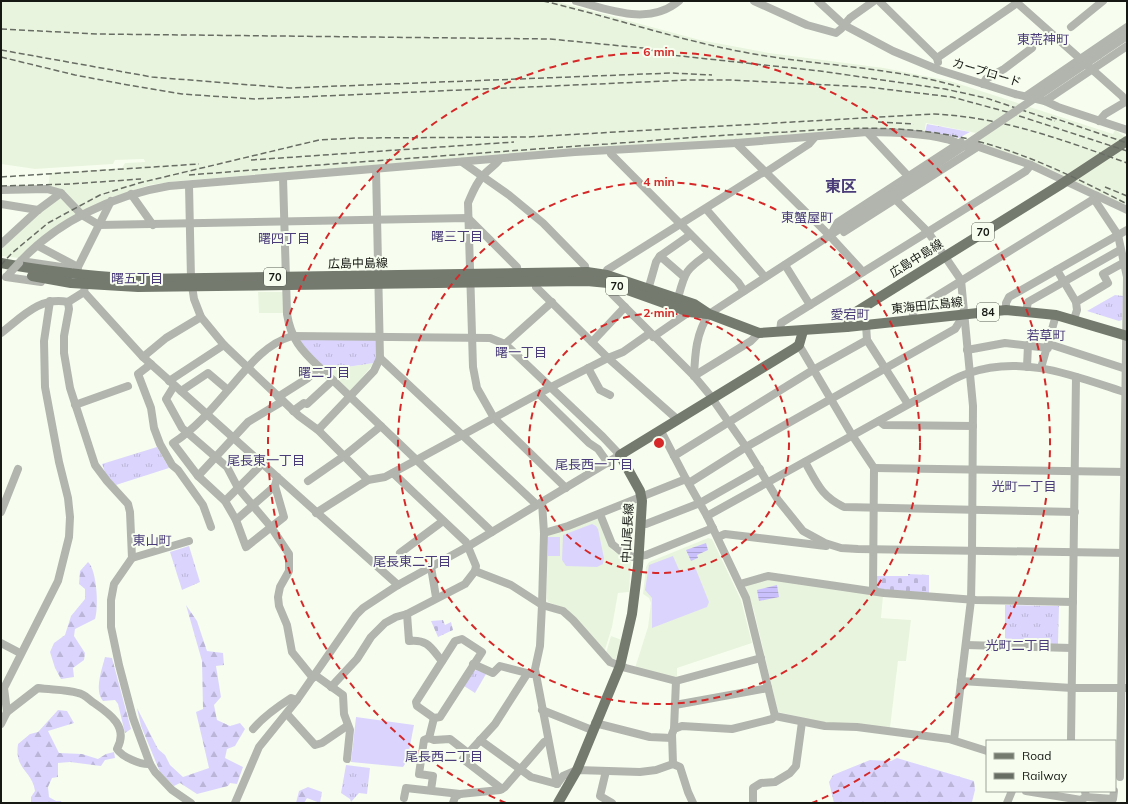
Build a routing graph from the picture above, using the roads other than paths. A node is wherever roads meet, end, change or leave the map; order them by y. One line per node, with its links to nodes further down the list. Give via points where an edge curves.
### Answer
1 (576, 1): 2 (street, via 613,11 644,15 664,11)
2 (679, 1)
3 (754, 1): 9 (street, via 807,25 836,34)
4 (818, 1): 9 (street, カープロード)
5 (874, 1): 9 (street, via 850,18)
6 (879, 1): 15 (street)
7 (1103, 1): 10 (street)
8 (1020, 2): 15 (street); 16 (street)
9 (843, 27): 17 (street, カープロード, via 887,49)
10 (1071, 27)
11 (1127, 27): 16 (street)
12 (1127, 36): 64 (street, bridge)
13 (1127, 46): 18 (street)
14 (1032, 48): 19 (street, via 986,79)
15 (937, 58): 17 (street)
16 (1080, 60): 18 (street); 20 (street)
17 (939, 70): 19 (street, カープロード)
18 (1091, 70): 21 (street); 22 (street)
19 (983, 84): 20 (street, カープロード)
20 (1026, 96): 21 (street, カープロード)
21 (1045, 100): 23 (street, カープロード)
22 (1126, 101): 23 (street, via 1104,114)
23 (1099, 121): 24 (street, カープロード)
24 (1127, 130)
25 (867, 132): 26 (street); 29 (street, via 928,136); 39 (street)
26 (815, 137): 28 (street); 36 (street, via 809,144)
27 (1127, 142): 40 (main road, 広島中島線 / 70)
28 (736, 143): 31 (street); 36 (street)
29 (959, 143): 30 (street, via 966,148); 39 (street)
30 (977, 148): 34 (street); 46 (street)
31 (610, 150): 32 (street); 59 (street)
32 (500, 159): 33 (street); 37 (street)
33 (462, 162): 35 (street); 37 (street)
34 (1031, 164): 40 (street); 61 (street, via 1026,171)
35 (376, 169): 38 (street); 54 (street)
36 (766, 172): 49 (street); 64 (street)
37 (482, 176): 53 (street, via 468,203); 80 (street, via 543,223 585,266)
38 (283, 177): 41 (street); 55 (street)
39 (909, 177): 64 (street, via 838,222)
40 (1066, 180): 45 (street); 70 (main road, 広島中島線 / 70)
41 (189, 185): 44 (street, via 169,186); 58 (street)
42 (1, 190): 43 (street, via 48,186)
43 (61, 193): 50 (street); 52 (street)
44 (131, 194): 47 (street); 57 (street)
45 (1096, 197): 51 (street); 63 (street); 87 (street)
46 (896, 200): 61 (street); 64 (street, via 844,232)
47 (111, 201): 52 (street); 56 (street)
48 (1, 204): 50 (street)
49 (706, 208): 59 (street); 84 (street)
50 (38, 210): 65 (street)
51 (1127, 210)
52 (82, 215): 56 (street); 66 (street)
53 (468, 218): 54 (street); 78 (street, via 517,267); 83 (street)
54 (377, 220): 55 (street); 85 (street)
55 (284, 222): 58 (street); 88 (street)
56 (99, 225): 57 (street); 82 (street)
57 (153, 225): 58 (street)
58 (190, 225): 91 (street)
59 (680, 225): 62 (street); 86 (street, via 607,270)
60 (1127, 230): 63 (street)
61 (928, 232): 70 (street); 76 (street)
62 (690, 235): 68 (street); 69 (street)
63 (1118, 235): 67 (street); 75 (street)
64 (830, 236): 74 (street); 76 (street)
65 (1, 244)
66 (38, 246): 71 (street); 82 (street)
67 (1120, 250): 73 (street); 90 (street)
68 (708, 254): 81 (street); 93 (street, via 738,282)
69 (660, 256): 81 (street); 92 (street)
70 (945, 256): 87 (street); 112 (main road, 広島中島線 / 70, via 851,314 847,318)
71 (20, 262): 79 (street, bridge); 82 (street)
72 (1, 263): 82 (main road, 広島中島線 / 70)
73 (1123, 263): 77 (street); 99 (street, via 1103,274 1108,284)
74 (785, 265): 84 (street); 100 (street)
75 (1057, 270): 90 (street); 102 (street, via 1009,297)
76 (863, 272): 100 (street)
77 (1127, 272): 95 (street)
78 (518, 273): 80 (main road, 広島中島線 / 70); 83 (main road, 広島中島線 / 70)
79 (4, 276): 82 (main road, 広島中島線 / 70)
80 (587, 276): 86 (main road, 広島中島線 / 70); 89 (main road, 広島中島線 / 70)
81 (684, 276): 94 (street)
82 (80, 278): 91 (main road, 広島中島線 / 70); 97 (street); 130 (street)
83 (470, 278): 85 (main road, 広島中島線 / 70); 89 (main road, 広島中島線 / 70); 120 (street)
84 (765, 278): 93 (street)
85 (379, 279): 88 (main road, 広島中島線 / 70); 119 (street)
86 (607, 279): 92 (main road, 広島中島線 / 70); 101 (street, via 612,294); 103 (main road, 広島中島線 / 70)
87 (961, 280): 106 (street); 109 (street, via 914,310)
88 (285, 281): 91 (main road, 広島中島線 / 70); 118 (street, via 287,314)
89 (535, 281): 98 (street, via 536,287)
90 (1064, 282): 99 (street); 104 (street, via 1028,302)
91 (191, 283): 108 (street)
92 (648, 290): 94 (main road, 広島中島線 / 70)
93 (744, 292): 105 (street)
94 (678, 298): 105 (main road, 広島中島線 / 70, via 694,304)
95 (1127, 299): 121 (street)
96 (50, 301): 97 (street); 115 (street, via 41,303); 243 (street, via 44,341 45,387 68,498 69,537 58,581)
97 (68, 302): 158 (street, via 64,353)
98 (552, 302): 123 (street); 124 (street)
99 (1076, 302): 110 (street)
100 (810, 305): 114 (street, via 781,323)
101 (625, 307): 117 (street); 123 (street)
102 (1006, 310): 104 (main road, 東海田広島線 / 84); 106 (main road, 東海田広島線 / 84)
103 (689, 312): 105 (main road, 広島中島線 / 70); 117 (street)
104 (1026, 312): 107 (main road, 東海田広島線 / 84)
105 (709, 314): 116 (main road, 広島中島線 / 70); 143 (street, via 703,323 695,347)
106 (964, 315): 109 (main road, 東海田広島線 / 84); 129 (street); 139 (street, via 956,329)
107 (1056, 315): 110 (main road, 東海田広島線 / 84); 128 (street)
108 (201, 317): 125 (street); 130 (street, via 166,338)
109 (912, 319): 111 (main road, 東海田広島線 / 84)
110 (1074, 319): 121 (main road, 東海田広島線 / 84)
111 (866, 325): 112 (main road, 東海田広島線 / 84); 122 (street)
112 (847, 327): 113 (main road, 広島中島線 / 70)
113 (803, 331): 114 (main road, 広島中島線 / 70); 126 (main road)
114 (780, 332): 116 (main road, 広島中島線 / 70)
115 (1, 333)
116 (759, 333): 143 (street, via 751,342)
117 (652, 335): 132 (street); 143 (street)
118 (292, 336): 119 (street); 134 (street); 136 (street, via 275,343)
119 (380, 336): 120 (street); 131 (street)
120 (471, 336): 124 (street, via 490,338); 161 (street, via 477,388)
121 (1126, 336): 140 (street)
122 (867, 340): 139 (street); 141 (street)
123 (592, 342): 132 (street)
124 (505, 344): 148 (street)
125 (224, 345): 136 (street); 147 (street)
126 (799, 345): 141 (street); 155 (main road)
127 (1028, 345): 128 (street); 129 (street, via 1005,343); 135 (street)
128 (1048, 346): 138 (street); 140 (street)
129 (967, 350): 142 (street)
130 (143, 357): 133 (street)
131 (380, 358): 153 (street, via 374,371); 170 (street)
132 (608, 358): 137 (street); 162 (street)
133 (151, 364): 147 (street); 213 (street, via 138,374 151,408 154,428 172,464 203,505)
134 (318, 367): 145 (street); 154 (street)
135 (1027, 367): 138 (street); 142 (street, via 1005,366)
136 (247, 368): 149 (street); 154 (street)
137 (588, 368): 148 (street); 152 (street, via 600,390)
138 (1041, 368): 144 (street)
139 (885, 369): 156 (street); 157 (street)
140 (1126, 369): 150 (street)
141 (813, 370): 156 (street); 164 (street)
142 (970, 372): 157 (street); 166 (street)
143 (694, 376): 155 (street)
144 (1076, 377): 150 (street); 186 (street)
145 (333, 380): 153 (street); 159 (street, via 307,404 304,403)
146 (128, 386): 158 (street)
147 (175, 386): 149 (street, via 208,373); 160 (street); 169 (street, via 166,399 174,416)
148 (551, 388): 151 (street); 174 (street)
149 (228, 390): 160 (street)
150 (1126, 393): 187 (street)
151 (539, 394): 161 (street); 180 (street, via 598,449)
152 (610, 395)
153 (350, 397): 165 (street); 167 (street)
154 (280, 399): 159 (street); 172 (street, via 248,422)
155 (713, 399): 162 (main road); 164 (street)
156 (832, 400): 171 (street); 173 (street)
157 (908, 404): 163 (street)
158 (75, 405): 229 (street, via 95,465 128,504 132,525)
159 (293, 411): 167 (street)
160 (206, 414): 169 (street); 172 (street)
161 (494, 418): 170 (street); 196 (street)
162 (678, 420): 168 (main road)
163 (879, 421): 166 (street, via 884,425); 171 (street)
164 (730, 423): 173 (street); 176 (street)
165 (381, 426): 175 (street); 178 (street)
166 (973, 426): 185 (street)
167 (318, 430): 175 (street)
168 (661, 431): 174 (main road); 176 (street)
169 (188, 433): 177 (street); 189 (street, via 174,443)
170 (464, 435): 178 (street); 199 (street)
171 (852, 435): 179 (street); 182 (street)
172 (233, 438): 177 (street); 181 (street)
173 (746, 448): 184 (street); 192 (street)
174 (620, 455): 180 (street); 197 (main road, 中山尾長線)
175 (344, 456): 190 (street); 191 (street)
176 (674, 456): 192 (street)
177 (216, 457): 189 (street); 195 (street, via 227,467)
178 (416, 460): 188 (street); 215 (street)
179 (805, 462): 194 (street); 202 (street, via 830,500 844,507)
180 (608, 463): 196 (street)
181 (262, 464): 193 (street); 195 (street)
182 (874, 468): 185 (street); 202 (street)
183 (18, 469): 204 (street)
184 (760, 469): 194 (street); 200 (street)
185 (973, 471): 186 (street); 203 (street)
186 (1075, 472): 187 (street); 205 (street)
187 (1125, 472): 226 (street)
188 (393, 473): 190 (street, via 377,480); 210 (street)
189 (198, 476): 198 (street)
190 (368, 480): 206 (street)
191 (308, 481)
192 (688, 481): 197 (street); 200 (street)
193 (276, 482): 201 (street); 206 (street); 212 (street, via 284,517)
194 (769, 483): 208 (street); 217 (street, via 790,516)
195 (238, 488): 198 (street); 201 (street)
196 (566, 488): 199 (street)
197 (642, 496): 207 (street); 211 (main road, 中山尾長線)
198 (226, 501): 209 (street)
199 (539, 503): 215 (street); 216 (street)
200 (700, 503): 208 (street); 211 (street)
201 (254, 505): 209 (street); 212 (street)
202 (874, 508): 203 (street); 223 (street)
203 (972, 510): 205 (street); 224 (street)
204 (1, 512)
205 (1074, 512): 225 (street)
206 (316, 513): 233 (street)
207 (600, 514): 216 (street); 228 (street, via 612,544 623,553)
208 (707, 516): 214 (street)
209 (236, 520): 212 (street, via 246,547)
210 (444, 521): 221 (street); 227 (street)
211 (640, 524): 228 (main road, 中山尾長線)
212 (271, 526): 249 (street, via 289,554 290,563 289,571 280,587 278,606 287,625 292,652)
213 (211, 527)
214 (713, 528): 218 (street); 228 (street)
215 (492, 532): 221 (street)
216 (544, 533): 238 (street)
217 (806, 533): 220 (street, via 800,542); 222 (street)
218 (718, 538): 220 (street, via 725,534); 232 (street)
219 (189, 541): 229 (street)
220 (792, 543): 222 (street)
221 (467, 546): 230 (street); 231 (street, via 476,566)
222 (841, 548): 223 (street)
223 (874, 550): 224 (street); 234 (street)
224 (972, 551): 225 (street); 236 (street)
225 (1074, 553): 226 (street); 237 (street)
226 (1125, 553): 255 (street)
227 (400, 554)
228 (638, 557): 247 (main road, 中山尾長線, via 630,628)
229 (132, 558): 278 (street, via 114,584 110,627 133,718)
230 (431, 567): 233 (street); 235 (street)
231 (475, 571): 235 (street, via 468,582); 238 (street, via 511,585)
232 (740, 584): 234 (street, via 768,576); 244 (street, via 751,612)
233 (398, 585): 249 (street, via 356,615)
234 (873, 591): 236 (street)
235 (436, 597): 239 (street, via 435,600)
236 (971, 600): 237 (street); 241 (street)
237 (1073, 602): 242 (street)
238 (542, 605): 247 (street, via 563,611 610,662); 248 (street, via 540,646)
239 (407, 614): 245 (street, via 409,641 421,640 430,646); 252 (street, via 385,623 370,637 357,659)
240 (1, 643): 243 (street)
241 (966, 645): 242 (street); 251 (street)
242 (1072, 648): 254 (street)
243 (20, 653): 259 (street, via 4,688)
244 (761, 658): 250 (street); 253 (street)
245 (442, 661): 246 (street, via 455,641 462,639 482,652); 262 (street, via 416,702 417,706)
246 (474, 664): 248 (street, via 493,673 500,666 507,666); 262 (street, via 440,717)
247 (620, 666): 250 (street); 266 (main road, 中山尾長線)
248 (532, 674): 258 (street); 271 (street)
249 (314, 677): 252 (street); 256 (street)
250 (676, 681): 257 (street)
251 (961, 682): 254 (street); 273 (street)
252 (331, 687): 265 (street, via 343,696)
253 (768, 688): 257 (street); 261 (street)
254 (1072, 688): 255 (street); 274 (street)
255 (1123, 688): 283 (street)
256 (297, 700): 260 (street); 267 (street, via 292,698 279,705)
257 (675, 705): 268 (street)
258 (542, 710): 266 (street); 272 (street)
259 (8, 712): 264 (street); 278 (street, via 38,688 78,692 102,707 119,726 122,740 117,749 120,754)
260 (287, 714): 265 (street, via 315,745); 294 (street, via 259,748)
261 (775, 716): 263 (street); 268 (street, via 772,719 732,729 682,726)
262 (434, 718): 269 (street)
263 (802, 722): 273 (street); 299 (street, via 796,766 775,782 761,783 753,788)
264 (1, 724)
265 (347, 726): 277 (street, via 350,730)
266 (594, 726): 270 (street, via 650,737); 281 (main road, 中山尾長線)
267 (253, 729)
268 (674, 729): 270 (street)
269 (429, 738): 276 (street, via 450,738); 286 (street, via 424,740 420,774 433,776)
270 (672, 738): 279 (street)
271 (480, 740): 276 (street); 280 (street)
272 (548, 740): 280 (street); 284 (street)
273 (954, 740): 275 (street)
274 (1071, 740)
275 (986, 751)
276 (468, 753): 285 (street, via 463,759)
277 (347, 759)
278 (150, 764): 293 (street, via 172,790)
279 (673, 764): 282 (street, via 640,772); 298 (street, via 680,767)
280 (521, 769): 284 (street, via 531,777); 285 (street)
281 (577, 770): 282 (street); 284 (street, via 563,776); 296 (main road, 中山尾長線)
282 (606, 771): 297 (street, via 600,796)
283 (1120, 777)
284 (557, 784)
285 (502, 789): 290 (street)
286 (431, 790): 290 (street); 292 (street, via 406,788)
287 (1012, 792): 300 (street)
288 (1032, 792): 291 (street, via 1081,800)
289 (1114, 792): 291 (street, via 1113,799)
290 (460, 794): 295 (street)
291 (1086, 794)
292 (404, 798)
293 (191, 803)
294 (235, 803)
295 (453, 803)
296 (558, 803)
297 (612, 803)
298 (693, 803)
299 (752, 803)
300 (1007, 803)

